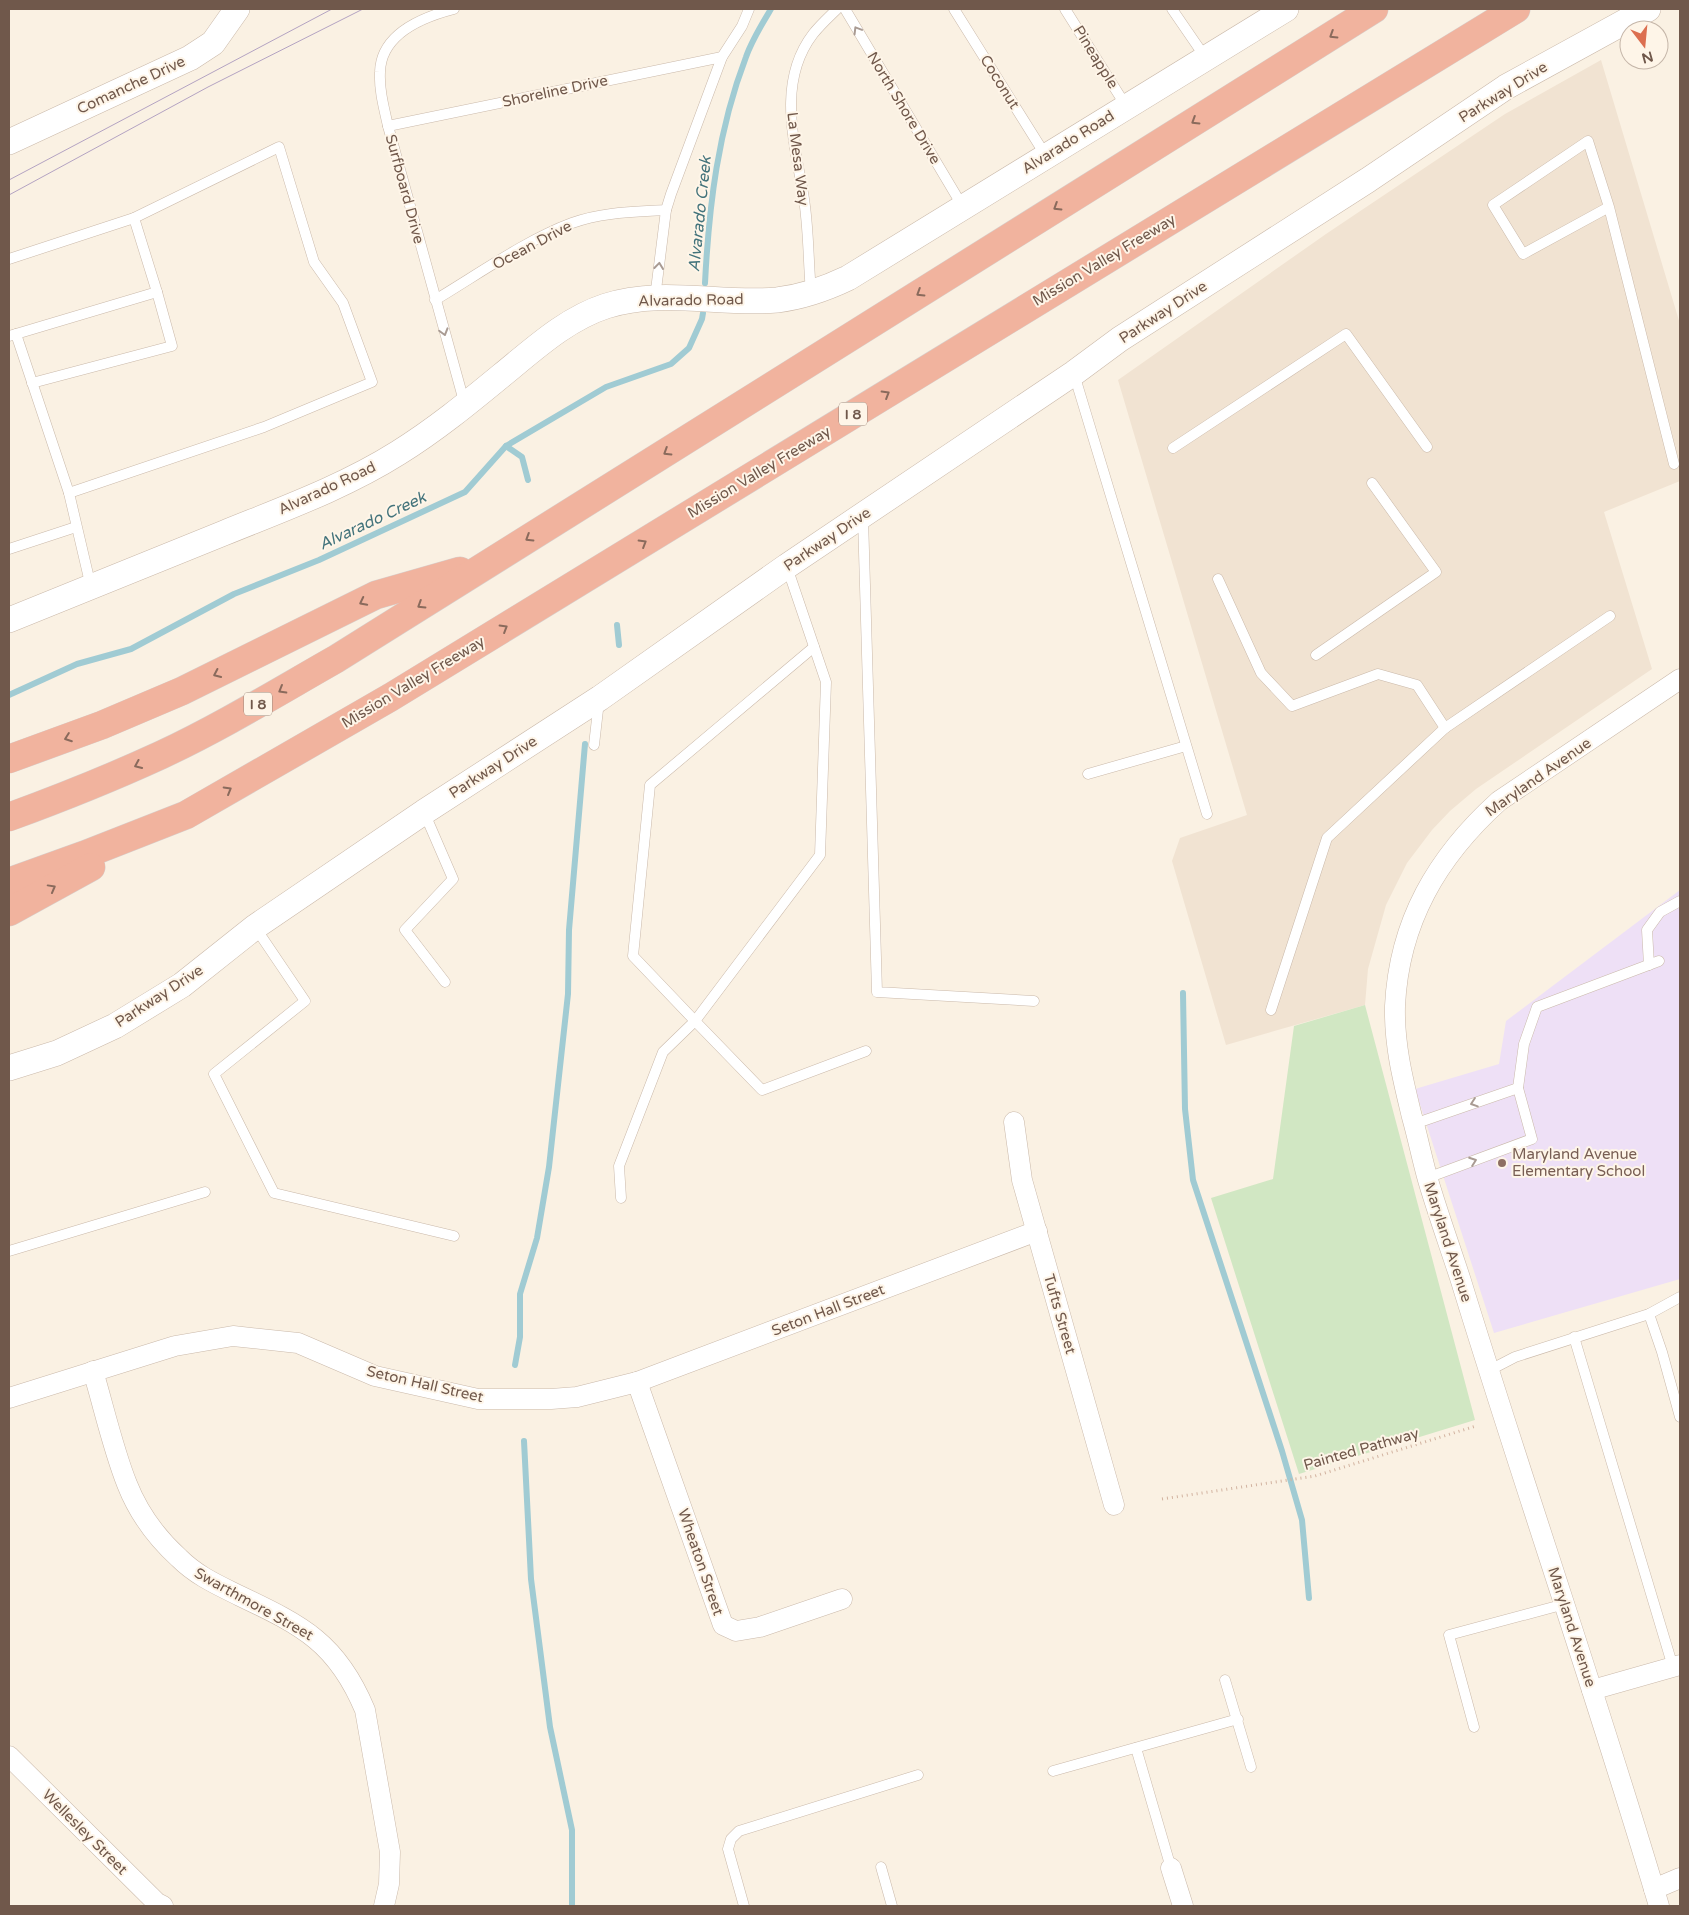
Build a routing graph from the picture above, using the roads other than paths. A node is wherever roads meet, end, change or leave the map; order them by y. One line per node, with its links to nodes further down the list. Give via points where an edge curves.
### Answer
1 (237, 9): 17 (street, Comanche Drive, via 213,43 190,58)
2 (454, 9): 16 (lane, Surfboard Drive, via 414,24 387,49 380,71)
3 (749, 9): 13 (lane)
4 (837, 9): 25 (lane, La Mesa Way, via 806,46 798,62 792,98 791,124 804,195)
5 (845, 9): 19 (lane, North Shore Drive, one-way to 5)
6 (954, 9): 18 (lane, Coconut)
7 (1065, 9): 15 (lane, Pineapple)
8 (1172, 9): 14 (lane)
9 (1284, 9): 14 (street, Alvarado Road)
10 (1374, 9): 40 (highway, I 8, one-way to 40)
11 (1516, 9): 57 (highway, Mission Valley Freeway / I 8, one-way to 11, via 400,692)
12 (1648, 9): 29 (street, Parkway Drive, via 1506,87 1120,339)
13 (722, 57): 16 (lane, Shoreline Drive); 21 (lane)
14 (1205, 57): 15 (street, Alvarado Road)
15 (1126, 106): 18 (street, Alvarado Road)
16 (388, 126): 27 (lane, Surfboard Drive)
17 (9, 142)
18 (1046, 156): 19 (street, Alvarado Road)
19 (963, 207): 25 (street, Alvarado Road, via 848,278)
20 (1609, 207): 20 (lane, via 1588,141 1493,205 1523,254); 34 (lane)
21 (666, 210): 26 (lane, one-way to 21); 27 (lane, Ocean Drive, via 617,212 573,223 530,243)
22 (134, 218): 23 (lane); 24 (lane); 36 (lane, via 279,147 314,262 343,303 372,382 264,427)
23 (9, 259)
24 (157, 292): 28 (lane); 30 (lane, via 172,346)
25 (811, 293): 26 (street, Alvarado Road, via 776,300)
26 (654, 298): 31 (street, Alvarado Road, via 606,306 566,326)
27 (435, 300): 31 (lane, Surfboard Drive, one-way to 31)
28 (12, 335): 30 (lane)
29 (1074, 373): 37 (street, Parkway Drive); 52 (lane)
30 (32, 383): 36 (lane)
31 (465, 406): 43 (street, Alvarado Road, via 397,454 335,486)
32 (1427, 447): 33 (lane, via 1346,334)
33 (1173, 448)
34 (1674, 464)
35 (1372, 483): 47 (lane, via 1436,572)
36 (69, 493): 38 (lane)
37 (863, 514): 41 (street, Parkway Drive); 64 (lane, via 877,992)
38 (76, 527): 39 (lane); 43 (lane)
39 (9, 549)
40 (492, 561): 53 (highway, one-way to 53, via 376,595 182,691); 58 (highway, I 8, one-way to 58, via 336,659 232,718 162,754 62,798)
41 (787, 566): 46 (lane); 49 (street, Parkway Drive)
42 (1218, 579): 50 (lane, via 1261,673 1292,706 1378,674 1417,685)
43 (91, 586): 45 (street, Alvarado Road)
44 (1610, 616): 50 (lane)
45 (9, 620)
46 (814, 647): 66 (lane, via 826,682 820,855); 66 (lane, via 650,785 633,956)
47 (1316, 655)
48 (1680, 679): 71 (street, Maryland Avenue, via 1499,801 1477,821 1440,867 1413,920 1397,987 1395,1035)
49 (600, 698): 51 (lane); 55 (street, Parkway Drive)
50 (1446, 728): 65 (lane, via 1327,838)
51 (594, 745)
52 (1186, 746): 54 (lane); 56 (lane)
53 (9, 759)
54 (1088, 774)
55 (424, 812): 62 (street, Parkway Drive); 63 (lane, via 453,879 405,930)
56 (1207, 814)
57 (186, 815): 59 (highway, Mission Valley Freeway / I 8); 61 (highway, one-way to 57)
58 (9, 817)
59 (9, 882)
60 (1680, 901): 69 (lane, via 1660,912 1647,930 1654,963 1537,1006 1524,1044)
61 (9, 912)
62 (255, 927): 68 (street, Parkway Drive, via 182,985 115,1026 57,1053); 76 (lane, via 305,1001 214,1074 274,1193)
63 (445, 982)
64 (1034, 1001)
65 (1271, 1010)
66 (696, 1021): 67 (lane, via 762,1090); 74 (lane, via 663,1052 620,1166)
67 (866, 1051)
68 (9, 1068)
69 (1518, 1088): 71 (lane, one-way to 71); 72 (lane, one-way to 69, via 1532,1140)
70 (1014, 1122): 75 (street, Tufts Street, via 1022,1180)
71 (1414, 1124): 72 (street, Maryland Avenue)
72 (1427, 1178): 81 (street, Maryland Avenue)
73 (205, 1192): 77 (lane)
74 (621, 1198)
75 (1037, 1231): 83 (street, Seton Hall Street); 86 (street, Tufts Street)
76 (454, 1236)
77 (9, 1251)
78 (1680, 1297): 79 (lane)
79 (1649, 1314): 80 (lane); 85 (lane)
80 (1574, 1337): 81 (lane, via 1515,1357); 89 (lane)
81 (1488, 1371): 88 (street, Maryland Avenue)
82 (92, 1372): 83 (street, Seton Hall Street, via 175,1346 233,1336 298,1343 375,1376 478,1399 551,1400); 84 (street, Seton Hall Street); 104 (street, Swarthmore Street, via 127,1484 137,1505 164,1543 201,1576 282,1616 319,1640 356,1690 365,1710 390,1852 389,1884)
83 (638, 1382): 87 (street, Wheaton Street, via 723,1625 736,1631 760,1628)
84 (9, 1398)
85 (1680, 1417)
86 (1114, 1505)
87 (842, 1599)
88 (1565, 1604): 91 (street, Maryland Avenue); 93 (lane, via 1449,1635)
89 (1677, 1666): 91 (street)
90 (1225, 1680): 92 (lane)
91 (1592, 1690): 102 (street, Maryland Avenue)
92 (1238, 1719): 94 (lane); 96 (lane)
93 (1474, 1726)
94 (1136, 1748): 97 (lane); 100 (lane)
95 (9, 1756): 103 (street, Wellesley Street)
96 (1251, 1767)
97 (1053, 1771)
98 (918, 1775): 105 (lane, via 739,1830 728,1849)
99 (881, 1867): 106 (lane)
100 (1171, 1868): 107 (street)
101 (1680, 1878): 102 (street)
102 (1656, 1897)
103 (163, 1906)
104 (384, 1906)
105 (744, 1906)
106 (892, 1906)
107 (1183, 1906)

